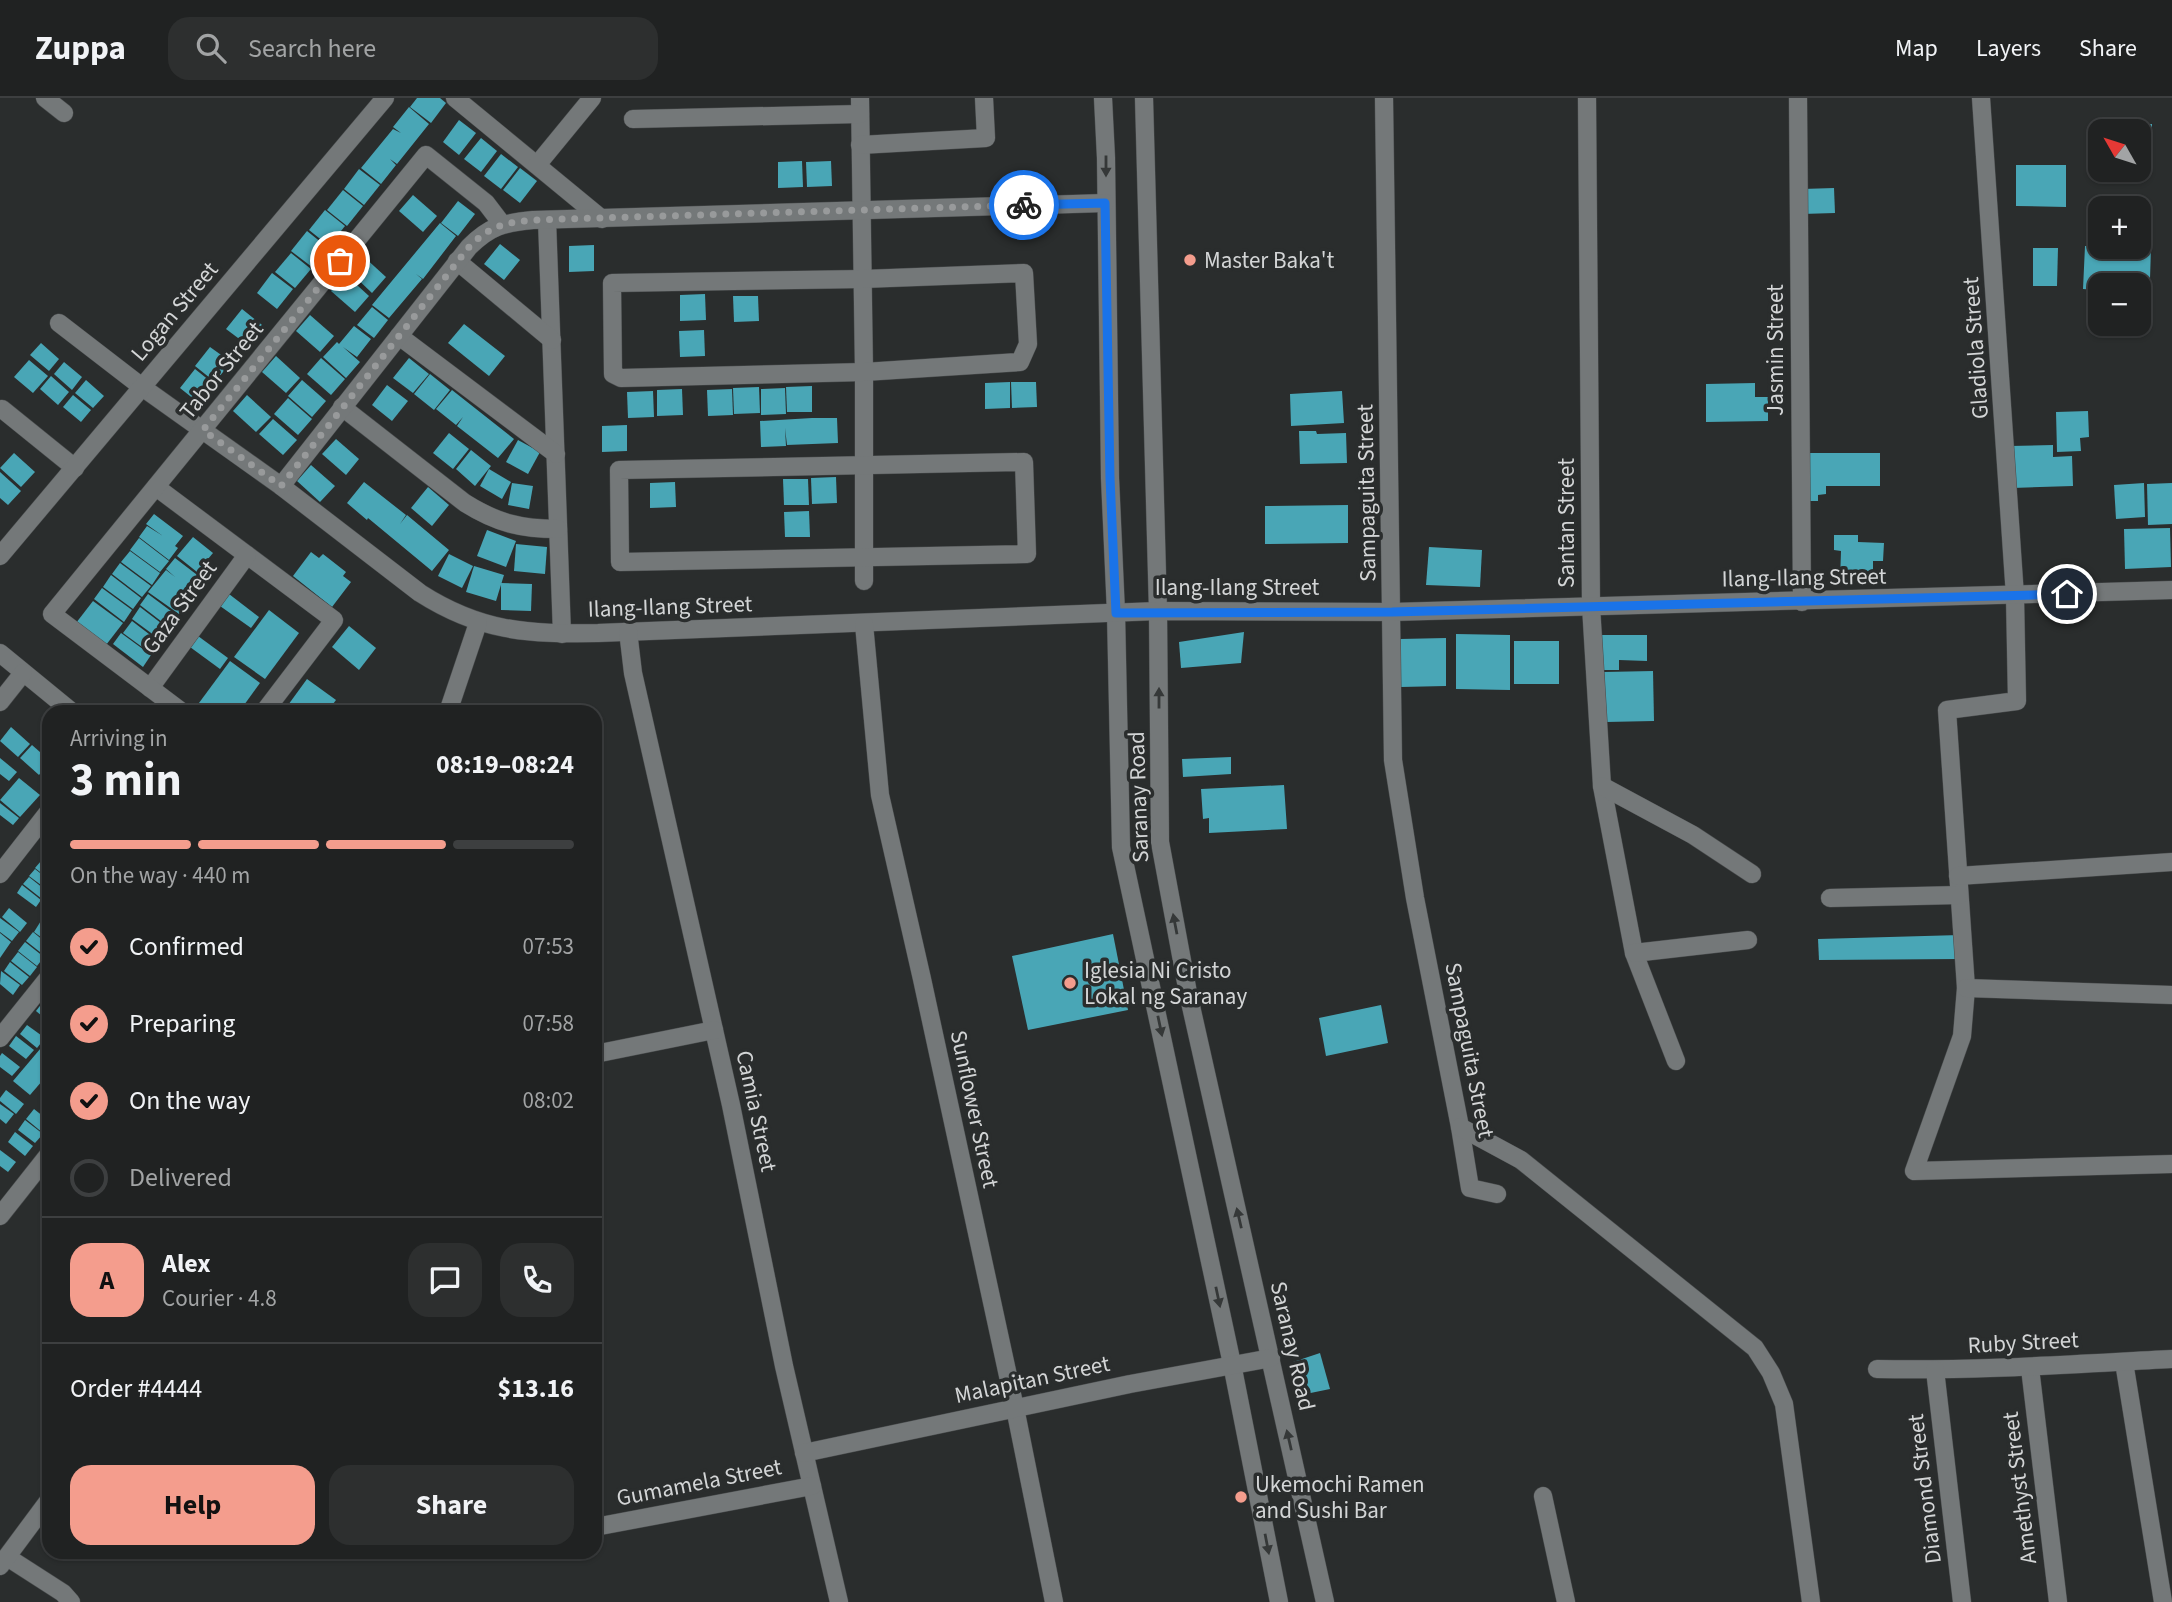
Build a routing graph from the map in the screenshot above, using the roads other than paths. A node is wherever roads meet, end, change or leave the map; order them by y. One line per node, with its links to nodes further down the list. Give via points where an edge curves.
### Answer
1 (45, 98): 13 (street)
2 (385, 98): 28 (street, Logan Street)
3 (592, 98): 16 (street)
4 (984, 98): 15 (street, via 986,138)
5 (1103, 98): 17 (street, Saranay Road, one-way to 17)
6 (1144, 98): 46 (street, Saranay Road)
7 (1384, 98): 47 (street, Sampaguita Street)
8 (1587, 98): 45 (street, Santan Street)
9 (1798, 98): 44 (street, Jasmin Street)
10 (1981, 98): 43 (street, Gladiola Street)
11 (464, 101): 16 (street)
12 (860, 106): 14 (street); 15 (street)
13 (64, 113)
14 (633, 119)
15 (860, 145): 18 (street)
16 (537, 166): 19 (street)
17 (1105, 203): 18 (street); 48 (street, Saranay Road)
18 (862, 209): 19 (street); 23 (street)
19 (602, 219): 20 (street)
20 (548, 220): 21 (street); 26 (street)
21 (502, 223): 22 (street); 31 (street, Tabor Street, via 486,203 426,155)
22 (457, 261): 25 (street); 26 (street)
23 (863, 279): 27 (street); 27 (street, via 1024,272 1028,344 1020,362); 27 (street, via 612,283 612,296 613,374 621,378)
24 (59, 323): 28 (street, Ilang-Ilang Street)
25 (399, 335): 29 (street); 32 (street)
26 (552, 340): 32 (street)
27 (864, 372): 33 (street)
28 (142, 387): 31 (street, Ilang-Ilang Street); 34 (street, Logan Street)
29 (342, 407): 35 (street); 37 (street, via 482,514 519,527)
30 (2, 409): 34 (street)
31 (203, 430): 35 (street, Ilang-Ilang Street); 36 (street, Tabor Street)
32 (556, 454): 37 (street)
33 (864, 465): 40 (street); 40 (street, via 1024,462 1027,554); 40 (street, via 619,470 620,562)
34 (75, 468): 38 (street, Logan Street)
35 (281, 486): 49 (street, Ilang-Ilang Street, via 420,593)
36 (156, 487): 39 (street); 55 (street, Tabor Street, via 52,614)
37 (558, 529): 52 (street)
38 (3, 547)
39 (247, 555): 55 (street, Gaza Street); 59 (street, via 334,620)
40 (863, 558): 41 (street)
41 (864, 581)
42 (2172, 590): 43 (street, Ilang-Ilang Street)
43 (2015, 596): 44 (street, Ilang-Ilang Street); 66 (street, Gladiola Street, via 2017,701 1947,710)
44 (1802, 602): 45 (street, Ilang-Ilang Street)
45 (1591, 606): 47 (street, Ilang-Ilang Street); 61 (street, Santan Street)
46 (1158, 611): 47 (street, Ilang-Ilang Street); 48 (street, Ilang-Ilang Street); 83 (street, Saranay Road, one-way to 46, via 1188,993 1160,842)
47 (1392, 612): 78 (street, Sampaguita Street, via 1393,760)
48 (1116, 613): 50 (street, Ilang-Ilang Street); 86 (street, Saranay Road, one-way to 86, via 1121,847)
49 (478, 622): 52 (street, Ilang-Ilang Street, via 501,629); 60 (street)
50 (864, 624): 51 (street, Ilang-Ilang Street); 90 (street, Sunflower Street, via 880,795)
51 (628, 631): 52 (street, Ilang-Ilang Street); 74 (street, Camia Street, via 633,673)
52 (562, 634)
53 (0, 653): 54 (street)
54 (23, 673): 56 (street); 57 (street)
55 (150, 688): 58 (street)
56 (0, 702)
57 (63, 705)
58 (173, 705)
59 (269, 705)
60 (450, 705)
61 (1602, 786): 65 (street, via 1693,835); 70 (street, Santan Street)
62 (42, 820): 64 (street)
63 (2172, 862): 66 (street)
64 (0, 874)
65 (1752, 874)
66 (1958, 876): 67 (street)
67 (1959, 895): 68 (street); 72 (street)
68 (1830, 898)
69 (1748, 940): 70 (street)
70 (1634, 953): 77 (street, Santan Street)
71 (42, 985): 75 (street)
72 (1966, 988): 73 (street); 80 (street, via 1962,1036 1914,1171)
73 (2172, 995)
74 (714, 1030): 76 (street); 91 (street, Camia Street)
75 (0, 1038)
76 (602, 1053)
77 (1676, 1061)
78 (1460, 1126): 81 (street, Sampaguita Street, via 1470,1188); 103 (street, via 1521,1160 1755,1348 1784,1404)
79 (42, 1163): 82 (street)
80 (2172, 1164)
81 (1497, 1194)
82 (0, 1216)
83 (1271, 1358): 86 (street, Malapitan Street); 101 (street, Saranay Road, one-way to 83)
84 (2172, 1359): 85 (street, Ruby Street)
85 (2124, 1362): 87 (street, Ruby Street); 106 (street)
86 (1232, 1364): 90 (street, Malapitan Street); 100 (street, Saranay Road, one-way to 100)
87 (2030, 1368): 89 (street, Ruby Street); 105 (street, Amethyst Street)
88 (1877, 1369): 89 (street, Ruby Street)
89 (1935, 1370): 104 (street, Diamond Street)
90 (1015, 1408): 91 (street, Malapitan Street); 99 (street, Sunflower Street)
91 (804, 1453): 92 (street, Camia Street)
92 (812, 1486): 95 (street, Gumamela Street); 98 (street, Camia Street)
93 (1543, 1496): 102 (street)
94 (42, 1510): 96 (street)
95 (602, 1526)
96 (4, 1562): 97 (street, via 63,1593)
97 (71, 1602)
98 (839, 1602)
99 (1054, 1602)
100 (1279, 1602)
101 (1325, 1602)
102 (1566, 1602)
103 (1811, 1602)
104 (1962, 1602)
105 (2058, 1602)
106 (2163, 1602)

